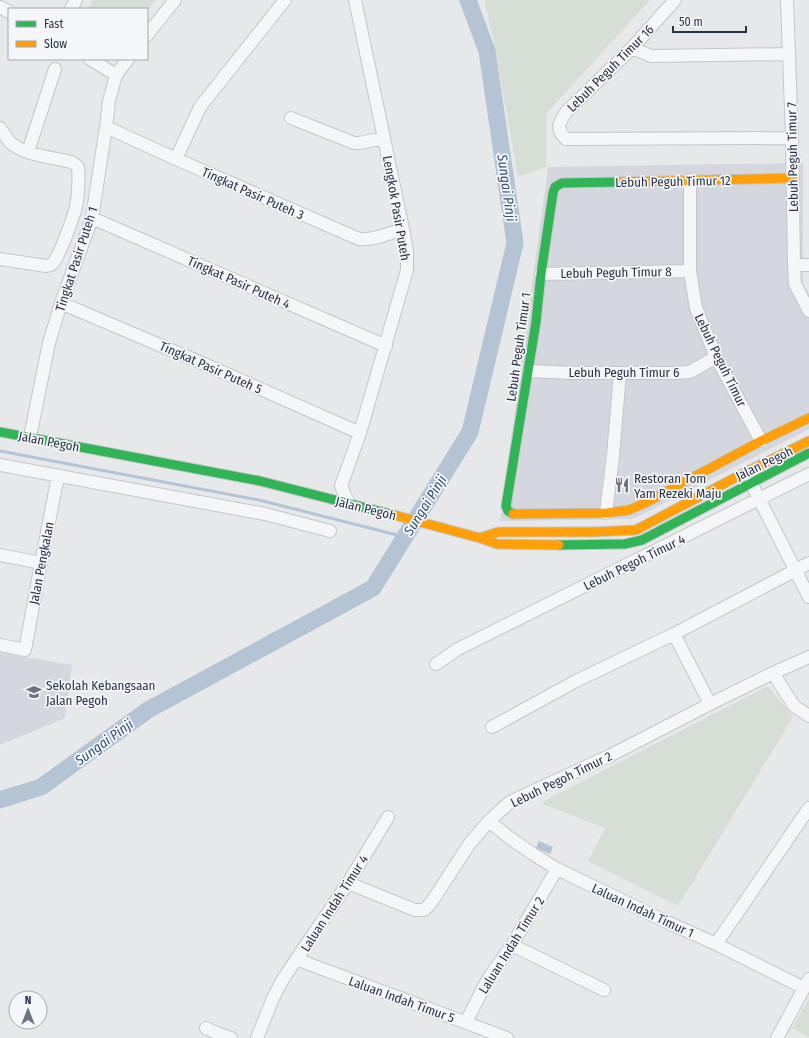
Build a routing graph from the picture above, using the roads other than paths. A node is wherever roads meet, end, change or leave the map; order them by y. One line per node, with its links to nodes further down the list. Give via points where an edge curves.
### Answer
1 (175, 0): 6 (street)
2 (285, 0): 19 (street, via 200,107)
3 (355, 0): 16 (street, Lengkok Pasir Puteh)
4 (675, 0): 7 (street, Lebuh Peguh Timur 16)
5 (787, 0): 8 (street, Lebuh Peguh Timur 7)
6 (148, 34)
7 (632, 48): 8 (street, via 651,56); 17 (street, Lebuh Peguh Timur 16, via 561,119 559,128 561,135 566,139)
8 (789, 54): 17 (street, Lebuh Peguh Timur 7)
9 (92, 60): 12 (street)
10 (127, 60): 12 (street, Tingkat Pasir Puteh 1)
11 (55, 69): 18 (street)
12 (116, 74): 14 (street, Tingkat Pasir Puteh 1)
13 (291, 118): 16 (street, via 354,143)
14 (106, 127): 19 (street, Tingkat Pasir Puteh 3); 23 (street, Tingkat Pasir Puteh 1)
15 (0, 128): 18 (street, via 11,143)
16 (384, 138): 24 (street, Lengkok Pasir Puteh)
17 (792, 138): 20 (street, Lebuh Peguh Timur 7)
18 (28, 152): 25 (street, via 72,162 78,167 76,206 60,251 51,264 46,266)
19 (176, 159): 24 (street, Tingkat Pasir Puteh 3, via 359,238 387,235)
20 (793, 178): 21 (street, Lebuh Peguh Timur 12); 26 (street, Lebuh Peguh Timur 7)
21 (690, 180): 22 (street, Lebuh Peguh Timur 12, via 562,183); 28 (street, Lebuh Peguh Timur)
22 (555, 187): 29 (street, Lebuh Peguh Timur 1, via 552,193)
23 (92, 218): 30 (street, Tingkat Pasir Puteh 1); 32 (street, Tingkat Pasir Puteh 4)
24 (403, 229): 32 (street, Lengkok Pasir Puteh, via 407,270)
25 (0, 258)
26 (794, 265): 27 (street); 31 (street, Lebuh Peguh Timur 7, via 795,284)
27 (809, 265)
28 (690, 271): 29 (street, Lebuh Peguh Timur 8); 33 (street, Lebuh Peguh Timur, via 696,308)
29 (541, 274): 34 (street, Lebuh Peguh Timur 1)
30 (61, 303): 38 (street, Tingkat Pasir Puteh 5); 39 (street, Tingkat Pasir Puteh 1)
31 (809, 311)
32 (386, 346): 38 (street, Lengkok Pasir Puteh)
33 (716, 357): 35 (street, Lebuh Peguh Timur 6, via 690,372); 40 (street, Lebuh Peguh Timur)
34 (529, 371): 35 (street, Lebuh Peguh Timur 6, via 574,374); 53 (street, Lebuh Peguh Timur 1, via 506,506 508,511 514,514)
35 (620, 373): 53 (street)
36 (809, 418): 40 (street)
37 (0, 432): 39 (street, Jalan Pegoh)
38 (360, 433): 48 (street, Lengkok Pasir Puteh)
39 (30, 438): 50 (street, Jalan Pegoh, via 260,481)
40 (761, 441): 53 (street, via 646,503 629,510)
41 (809, 441): 43 (street, Jalan Pegoh)
42 (809, 453): 47 (street)
43 (767, 461): 47 (street, via 752,477); 49 (street, Jalan Pegoh)
44 (0, 465): 46 (street)
45 (809, 474): 51 (street, Lebuh Pegoh Timur 4)
46 (58, 476): 54 (street, via 265,514); 57 (street, Jalan Pengkalan)
47 (750, 484): 49 (street, via 742,481); 51 (street); 55 (street, via 642,540 625,544 498,544)
48 (341, 486): 50 (street); 52 (street)
49 (718, 486): 55 (street, Jalan Pegoh, via 636,530 498,532)
50 (323, 497): 52 (street, Jalan Pegoh)
51 (759, 500): 59 (street); 64 (street, Lebuh Pegoh Timur 4, via 458,649)
52 (351, 504): 55 (street, Jalan Pegoh)
53 (606, 513)
54 (330, 531)
55 (480, 538)
56 (0, 555): 57 (street)
57 (41, 563): 62 (street, Jalan Pengkalan, via 25,650)
58 (809, 563): 59 (street)
59 (795, 570): 60 (street); 61 (street)
60 (809, 597)
61 (674, 634): 66 (street); 68 (street, via 576,681)
62 (0, 645)
63 (809, 657): 65 (street, Lebuh Pegoh Timur 2)
64 (436, 664)
65 (773, 673): 66 (street, Lebuh Pegoh Timur 2); 67 (street, via 794,706)
66 (710, 704): 71 (street, Lebuh Pegoh Timur 2, via 611,755 510,802)
67 (809, 716)
68 (492, 727)
69 (809, 808): 74 (street)
70 (388, 817): 73 (street, Laluan Indah Timur 4)
71 (489, 820): 72 (street, Laluan Indah Timur 1, via 510,838); 73 (street, Lebuh Pegoh Timur 2, via 424,910 415,910)
72 (557, 869): 74 (street, Laluan Indah Timur 1); 75 (street, Laluan Indah Timur 2)
73 (348, 883): 76 (street, Laluan Indah Timur 4)
74 (716, 944): 77 (street, Laluan Indah Timur 1)
75 (512, 945): 78 (street); 79 (street, Laluan Indah Timur 2, via 488,979)
76 (297, 959): 79 (street, Laluan Indah Timur 5); 82 (street, Laluan Indah Timur 4, via 278,988)
77 (806, 983): 84 (street)
78 (604, 990)
79 (466, 1022): 83 (street, Laluan Indah Timur 5)
80 (206, 1028): 81 (street)
81 (231, 1038)
82 (257, 1038)
83 (507, 1038)
84 (777, 1038)

